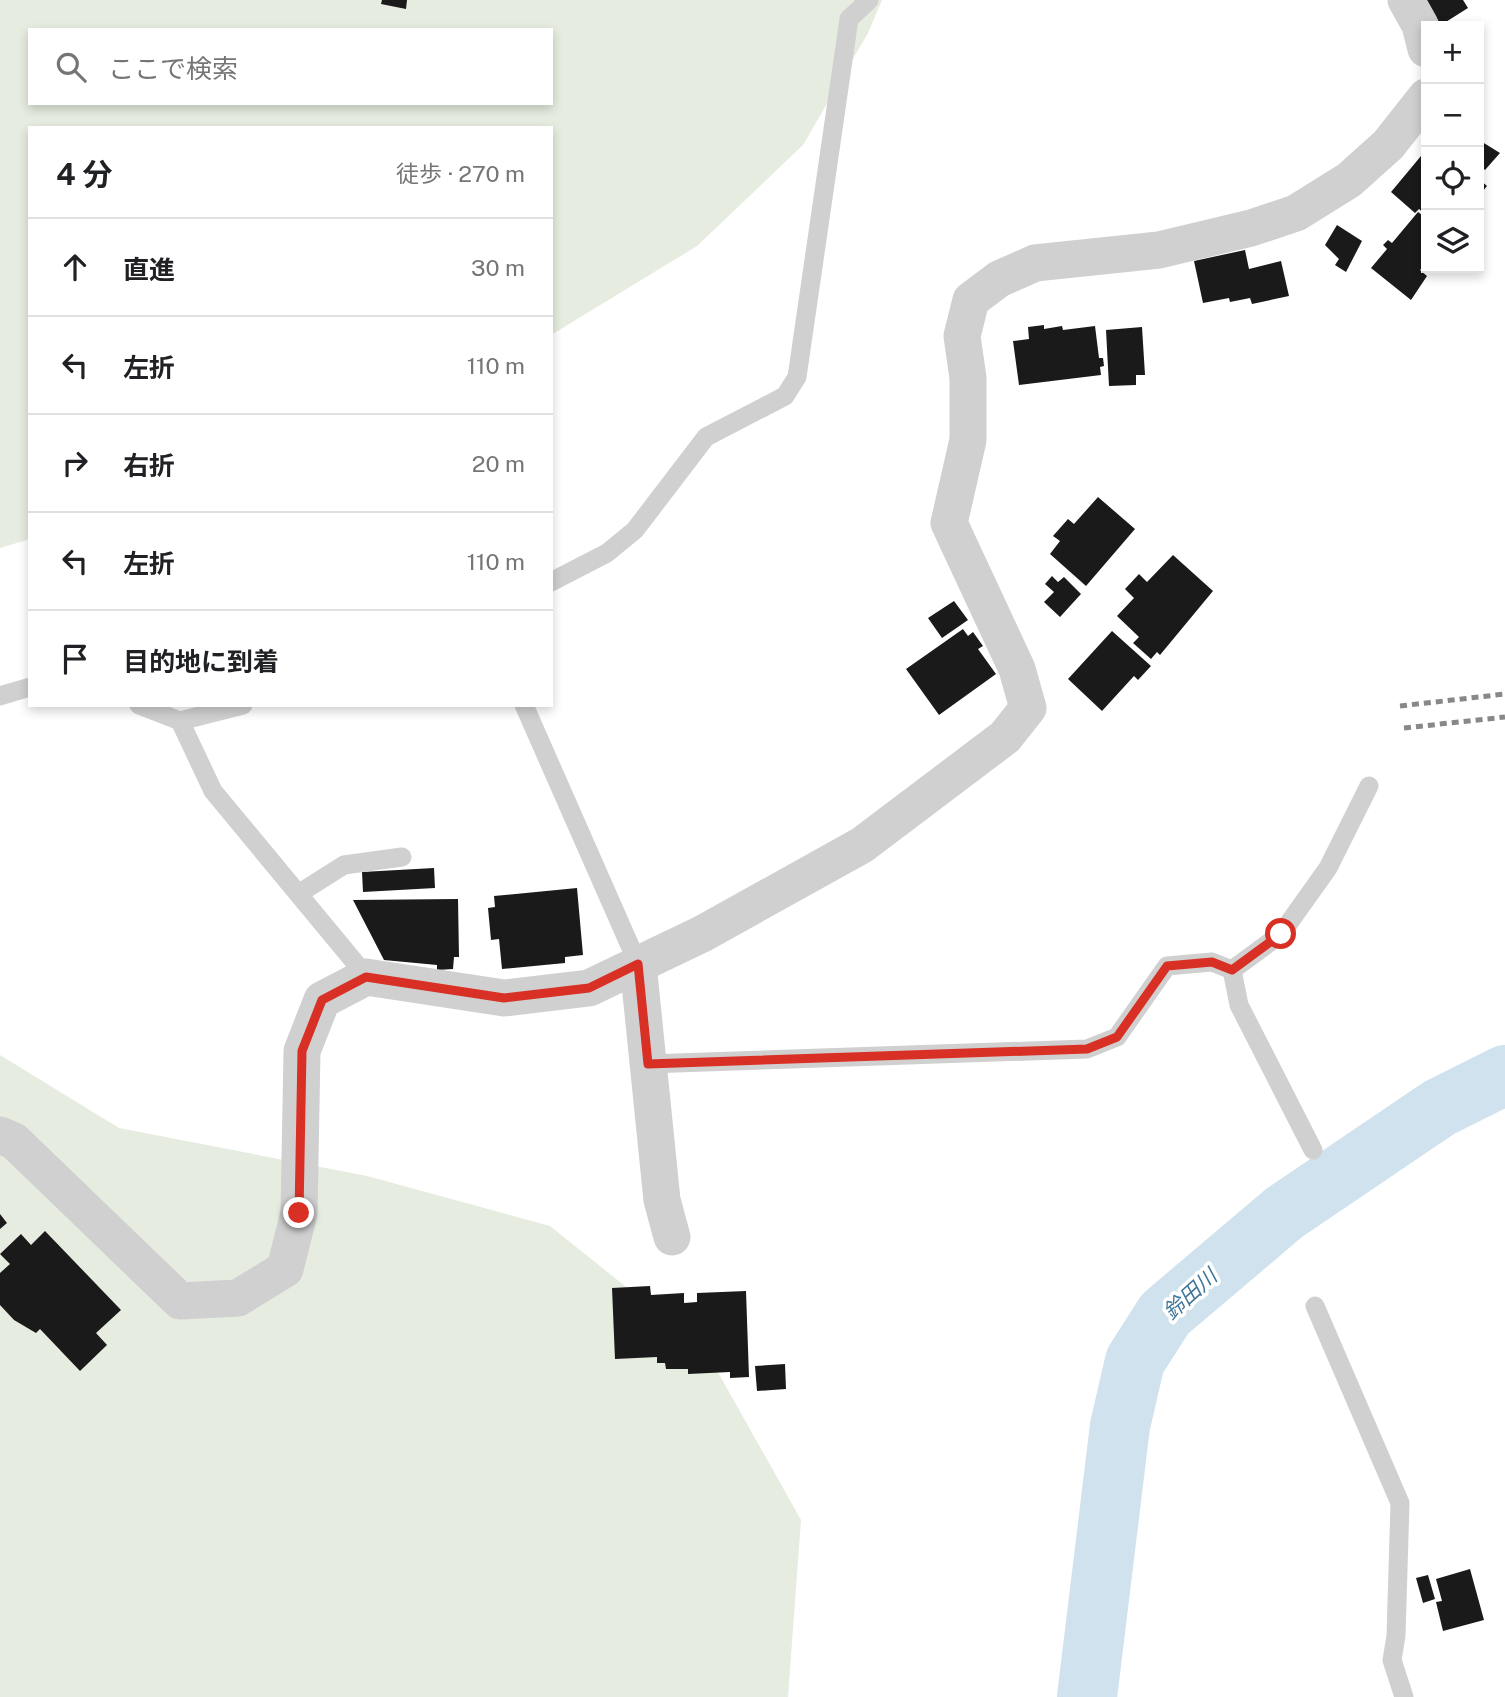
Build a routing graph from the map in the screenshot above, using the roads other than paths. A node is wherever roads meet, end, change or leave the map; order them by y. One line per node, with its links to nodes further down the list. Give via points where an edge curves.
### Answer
1 (869, 0): 5 (lane, via 849,19 797,377 785,396 706,437 635,530 607,553)
2 (1406, 0): 3 (street)
3 (1421, 29)
4 (1421, 103): 15 (street, via 1388,145 1349,180 1296,213 1251,229 1159,250 1035,263 999,279 971,300 962,336 968,378 968,440 950,523 1017,669 1028,708 1006,737 862,845 702,934)
5 (553, 581)
6 (28, 688): 7 (lane)
7 (0, 696)
8 (144, 707): 11 (lane)
9 (235, 707): 11 (lane)
10 (525, 707): 15 (lane)
11 (180, 721): 14 (lane, via 213,791)
12 (1369, 786): 16 (lane, via 1328,868 1281,934)
13 (402, 857): 14 (lane, via 344,865)
14 (298, 894): 17 (lane)
15 (638, 964): 17 (street, via 589,988 504,998); 18 (street)
16 (1232, 970): 18 (lane, via 1212,962 1167,966 1117,1037 1087,1049); 20 (lane, via 1239,1004)
17 (367, 977): 19 (street, via 322,1000 302,1051 299,1213 285,1269 238,1298 180,1301 14,1141)
18 (648, 1064): 21 (street, via 662,1200)
19 (0, 1135)
20 (1313, 1150)
21 (672, 1237)
22 (1315, 1306): 23 (lane, via 1399,1503 1392,1660)
23 (1404, 1697)

